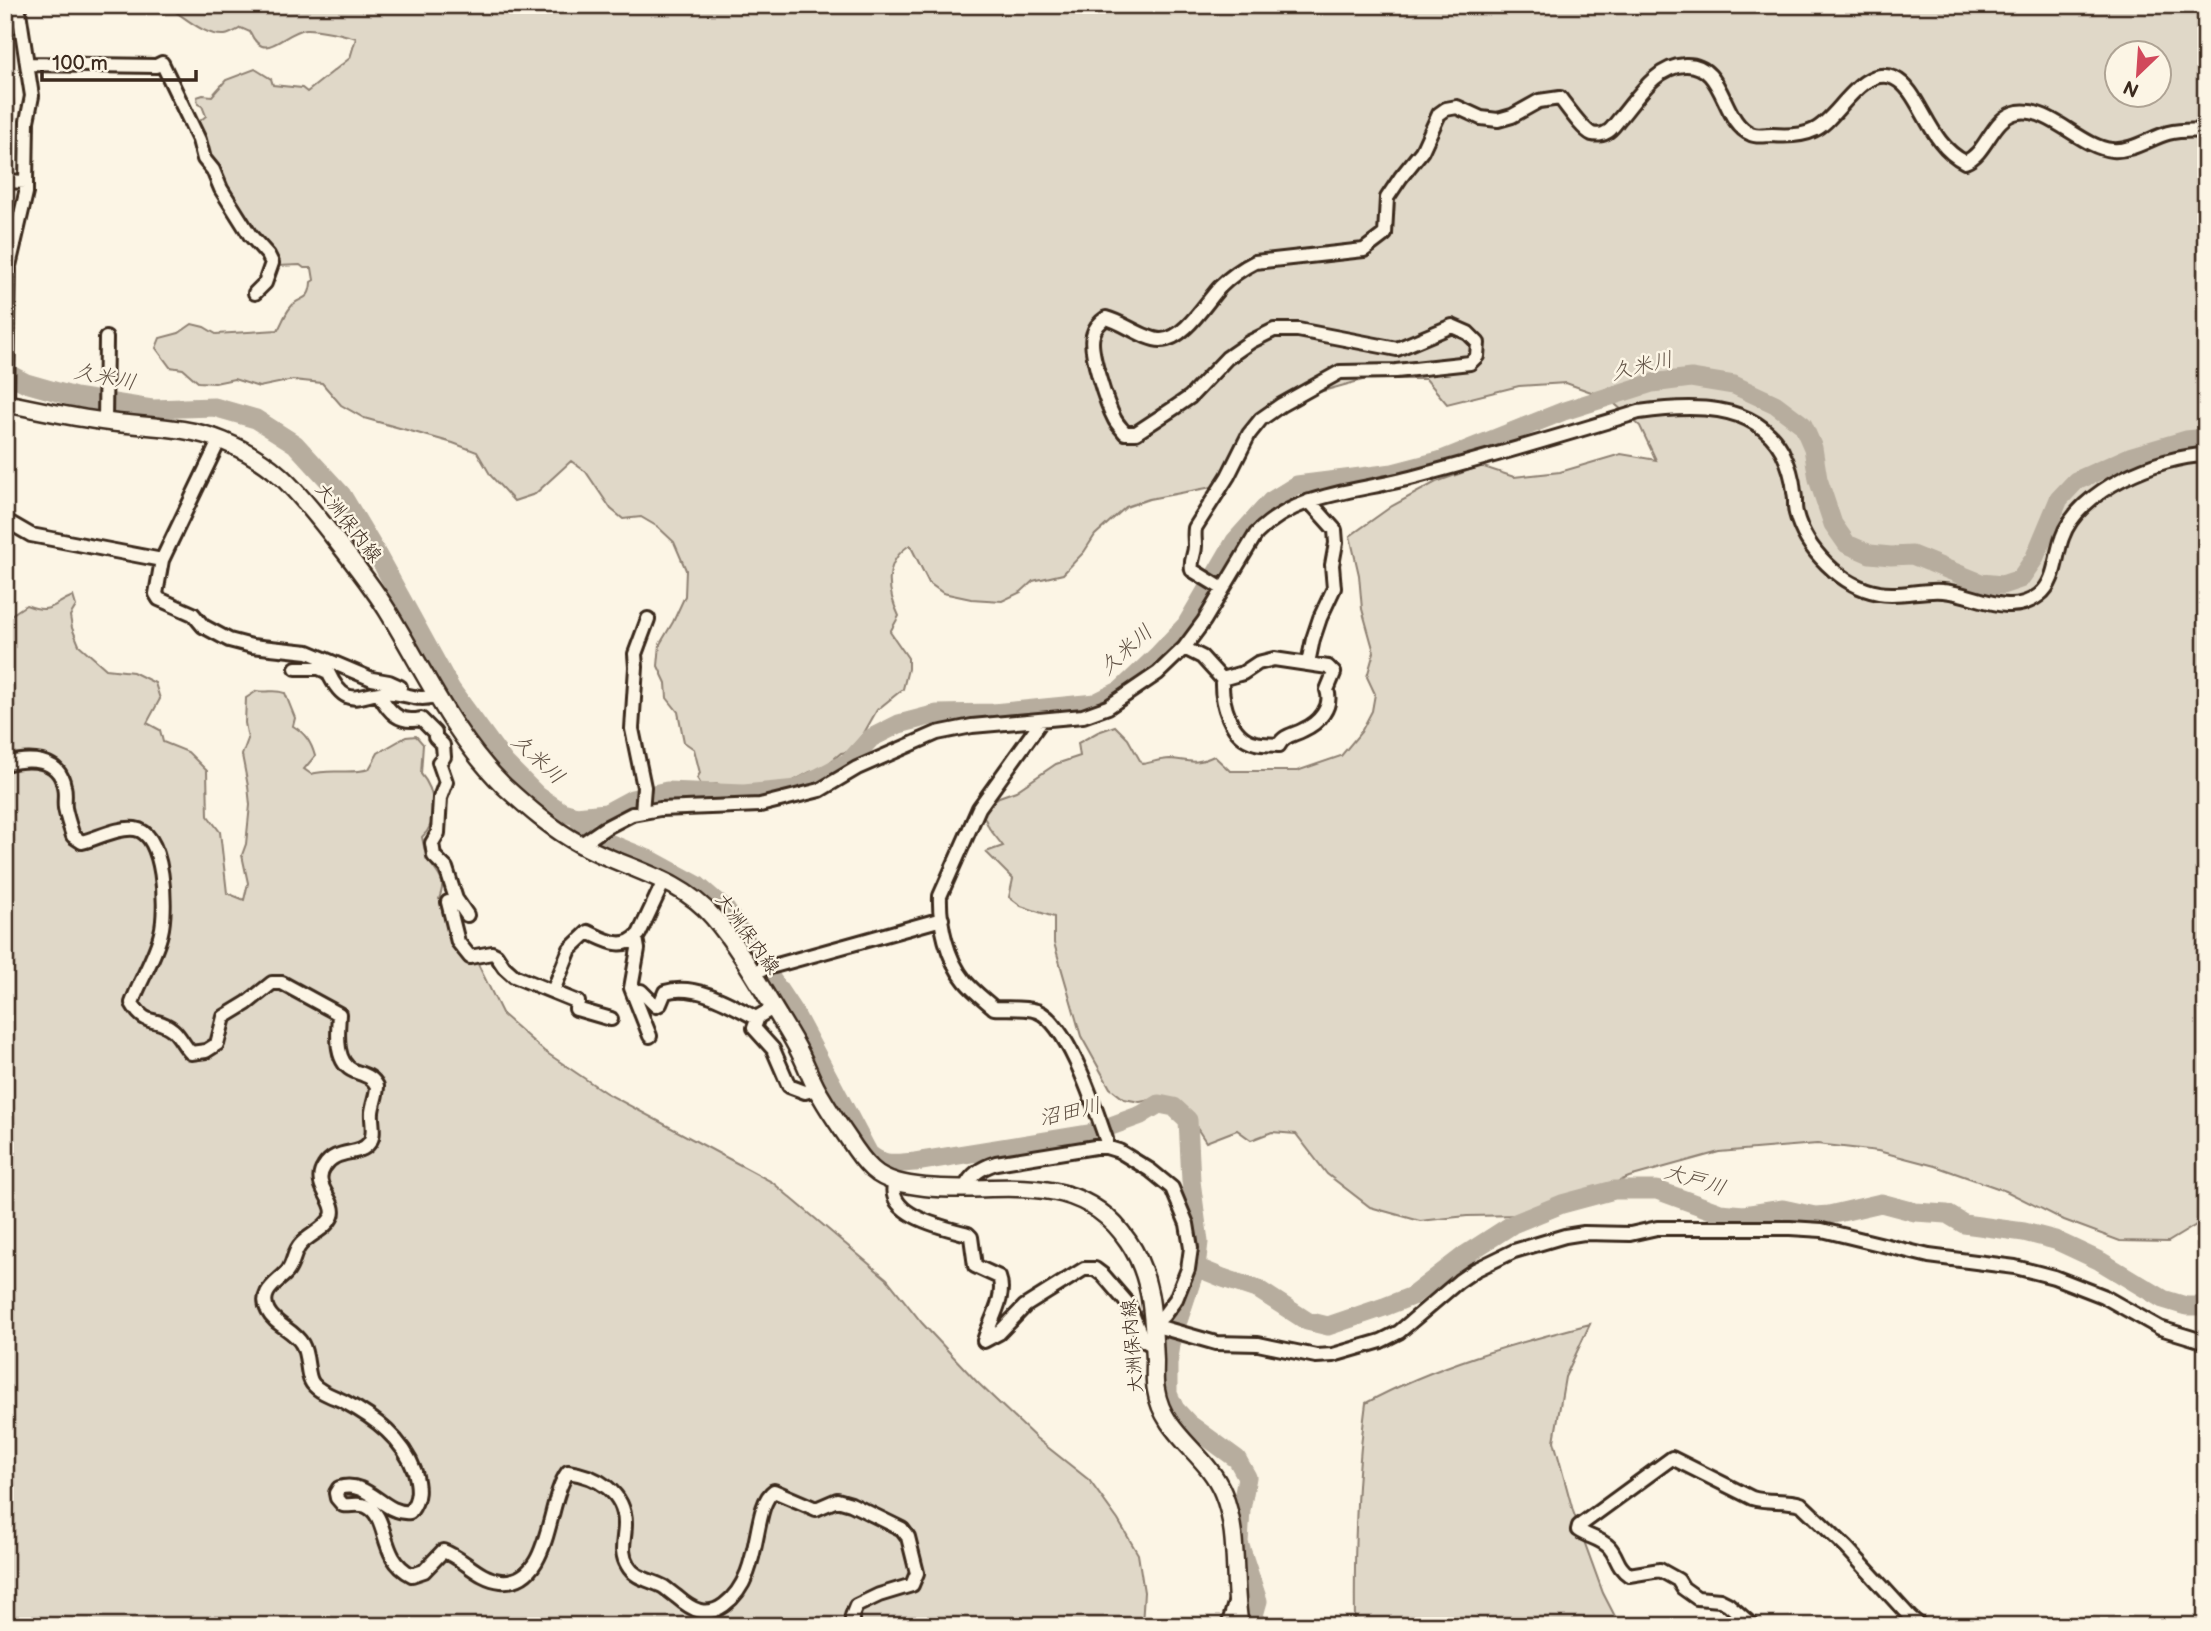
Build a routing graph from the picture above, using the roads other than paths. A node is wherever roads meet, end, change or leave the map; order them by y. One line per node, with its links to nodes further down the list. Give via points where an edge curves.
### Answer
1 (18, 5): 2 (street)
2 (27, 64): 5 (street, via 32,96); 6 (street, via 162,63 204,159 272,263 265,283)
3 (2206, 131): 15 (street, via 2168,133 2112,150 2053,121 2029,112 2015,113 1996,125 1973,159 1965,162 1939,142 1907,89 1895,78 1880,76 1844,100 1814,131 1751,135 1738,123 1709,74 1699,66 1684,65 1653,79 1608,132 1596,135 1560,98 1539,101 1498,120 1457,107 1446,109 1387,198 1385,234 1364,250 1255,262 1239,270 1170,338 1159,340 1106,318 1092,336 1105,394 1125,433 1136,433 1190,397 1227,358 1274,330 1298,330 1397,349 1452,326 1478,343 1477,356 1470,363 1340,372 1261,419 1195,528 1192,570)
4 (5, 181): 5 (street)
5 (26, 182): 8 (street, via 9,266)
6 (255, 293)
7 (106, 338): 9 (street)
8 (6, 399): 9 (main road, 大洲保内線)
9 (105, 419): 10 (main road, 大洲保内線)
10 (220, 439): 14 (street); 23 (main road, 大洲保内線, via 293,485 386,608)
11 (2206, 455): 12 (street, via 2157,465 2092,496 2062,535 2050,584 2022,604 2000,606 1942,591 1881,594 1848,581 1810,543 1800,525 1783,452 1769,433 1757,423 1707,408 1639,412 1414,477)
12 (1310, 501): 15 (street, via 1265,524); 18 (street, via 1335,530 1336,543 1334,588)
13 (5, 520): 14 (street, via 41,538)
14 (162, 561): 21 (street, via 159,599 192,614 216,635 252,646 308,652)
15 (1220, 588): 17 (street)
16 (648, 619): 26 (street, via 635,654 632,729 644,787)
17 (1184, 648): 20 (street, via 1202,657); 24 (street, via 1158,673 1108,707 1083,716)
18 (1308, 663): 20 (street, via 1274,659); 20 (street, via 1334,673 1327,690 1327,709 1279,745 1254,743 1239,733 1226,715)
19 (296, 668): 22 (street, via 328,672 334,686 355,698)
20 (1222, 679)
21 (400, 687)
22 (379, 694): 23 (street, via 393,692 417,700); 30 (street, via 387,709 409,722 421,719 443,745 444,757 439,762 446,782 433,852 446,868 456,899)
23 (436, 696): 27 (main road, 大洲保内線, via 499,781 554,828)
24 (1042, 720): 26 (street, via 937,733 857,768 820,790 760,805); 31 (street, via 979,808 940,896)
25 (5, 764): 48 (street, via 42,761 58,770 73,835 82,842 136,829 147,836 159,859 164,908 161,934 132,1003 138,1014 175,1031 191,1053 206,1051 217,1044 224,1017 272,983 282,983 339,1014 342,1060 377,1086 370,1142 331,1157 322,1169 320,1177 332,1215 300,1245 287,1272 270,1287 266,1304 268,1312 302,1344 315,1387 383,1425 413,1467 418,1497 410,1512 395,1510 354,1486 336,1493 343,1505 360,1504 373,1511 389,1554 403,1571 412,1575 424,1571 443,1551 485,1576 502,1581 520,1578 541,1551 568,1472 608,1487 620,1500 623,1556 628,1568 693,1610 717,1610 746,1577 763,1508 774,1490 816,1509 837,1500 851,1504 908,1536 917,1573 912,1585 856,1606)
26 (642, 812): 27 (street)
27 (583, 843): 28 (main road, 大洲保内線)
28 (664, 881): 32 (street); 33 (main road, 大洲保内線, via 700,903)
29 (448, 902): 34 (street, via 458,942 470,957 492,953 514,976)
30 (467, 915)
31 (942, 919): 33 (street); 41 (street, via 949,951 964,980 994,1008 1027,1009 1050,1018 1073,1054)
32 (636, 938): 34 (street, via 613,943 588,932 570,949); 35 (street)
33 (755, 971): 36 (main road, 大洲保内線)
34 (553, 991): 38 (street, via 578,1002 576,1009)
35 (634, 992): 37 (street, via 641,991 656,1006 665,992 690,989); 39 (street)
36 (773, 1007): 37 (street); 40 (main road, 大洲保内線)
37 (758, 1017): 40 (street, via 754,1028 773,1049 789,1086 805,1092)
38 (611, 1019)
39 (650, 1036)
40 (817, 1088): 42 (main road, 大洲保内線, via 859,1155 873,1170)
41 (1106, 1143): 43 (street, via 996,1163 970,1178); 44 (street, via 1172,1188 1187,1224 1188,1269)
42 (895, 1182): 43 (main road, 大洲保内線); 46 (street, via 895,1199 908,1213 968,1234 975,1266 999,1277 1001,1293 984,1341 1035,1299 1091,1268 1128,1304 1143,1340)
43 (965, 1188): 44 (main road, 大洲保内線, via 1057,1191 1098,1210 1129,1242 1142,1266)
44 (1161, 1327): 45 (street, via 1216,1343 1258,1344 1316,1356 1344,1353 1399,1332 1459,1280 1514,1251 1584,1233 1695,1227 1822,1230 1928,1256 2015,1267 2103,1296 2160,1328); 46 (main road, 大洲保内線)
45 (2206, 1342)
46 (1154, 1346): 47 (main road, 大洲保内線, via 1161,1410 1171,1428 1209,1469 1229,1510)
47 (1236, 1600): 49 (street); 50 (main road, 大洲保内線)
48 (852, 1626)
49 (1228, 1626)
50 (1240, 1626)
51 (1753, 1626): 52 (street, via 1728,1604 1697,1598 1660,1570 1629,1575 1622,1571 1607,1545 1585,1535 1579,1526 1672,1458 1760,1501 1801,1504)
52 (1921, 1626)

